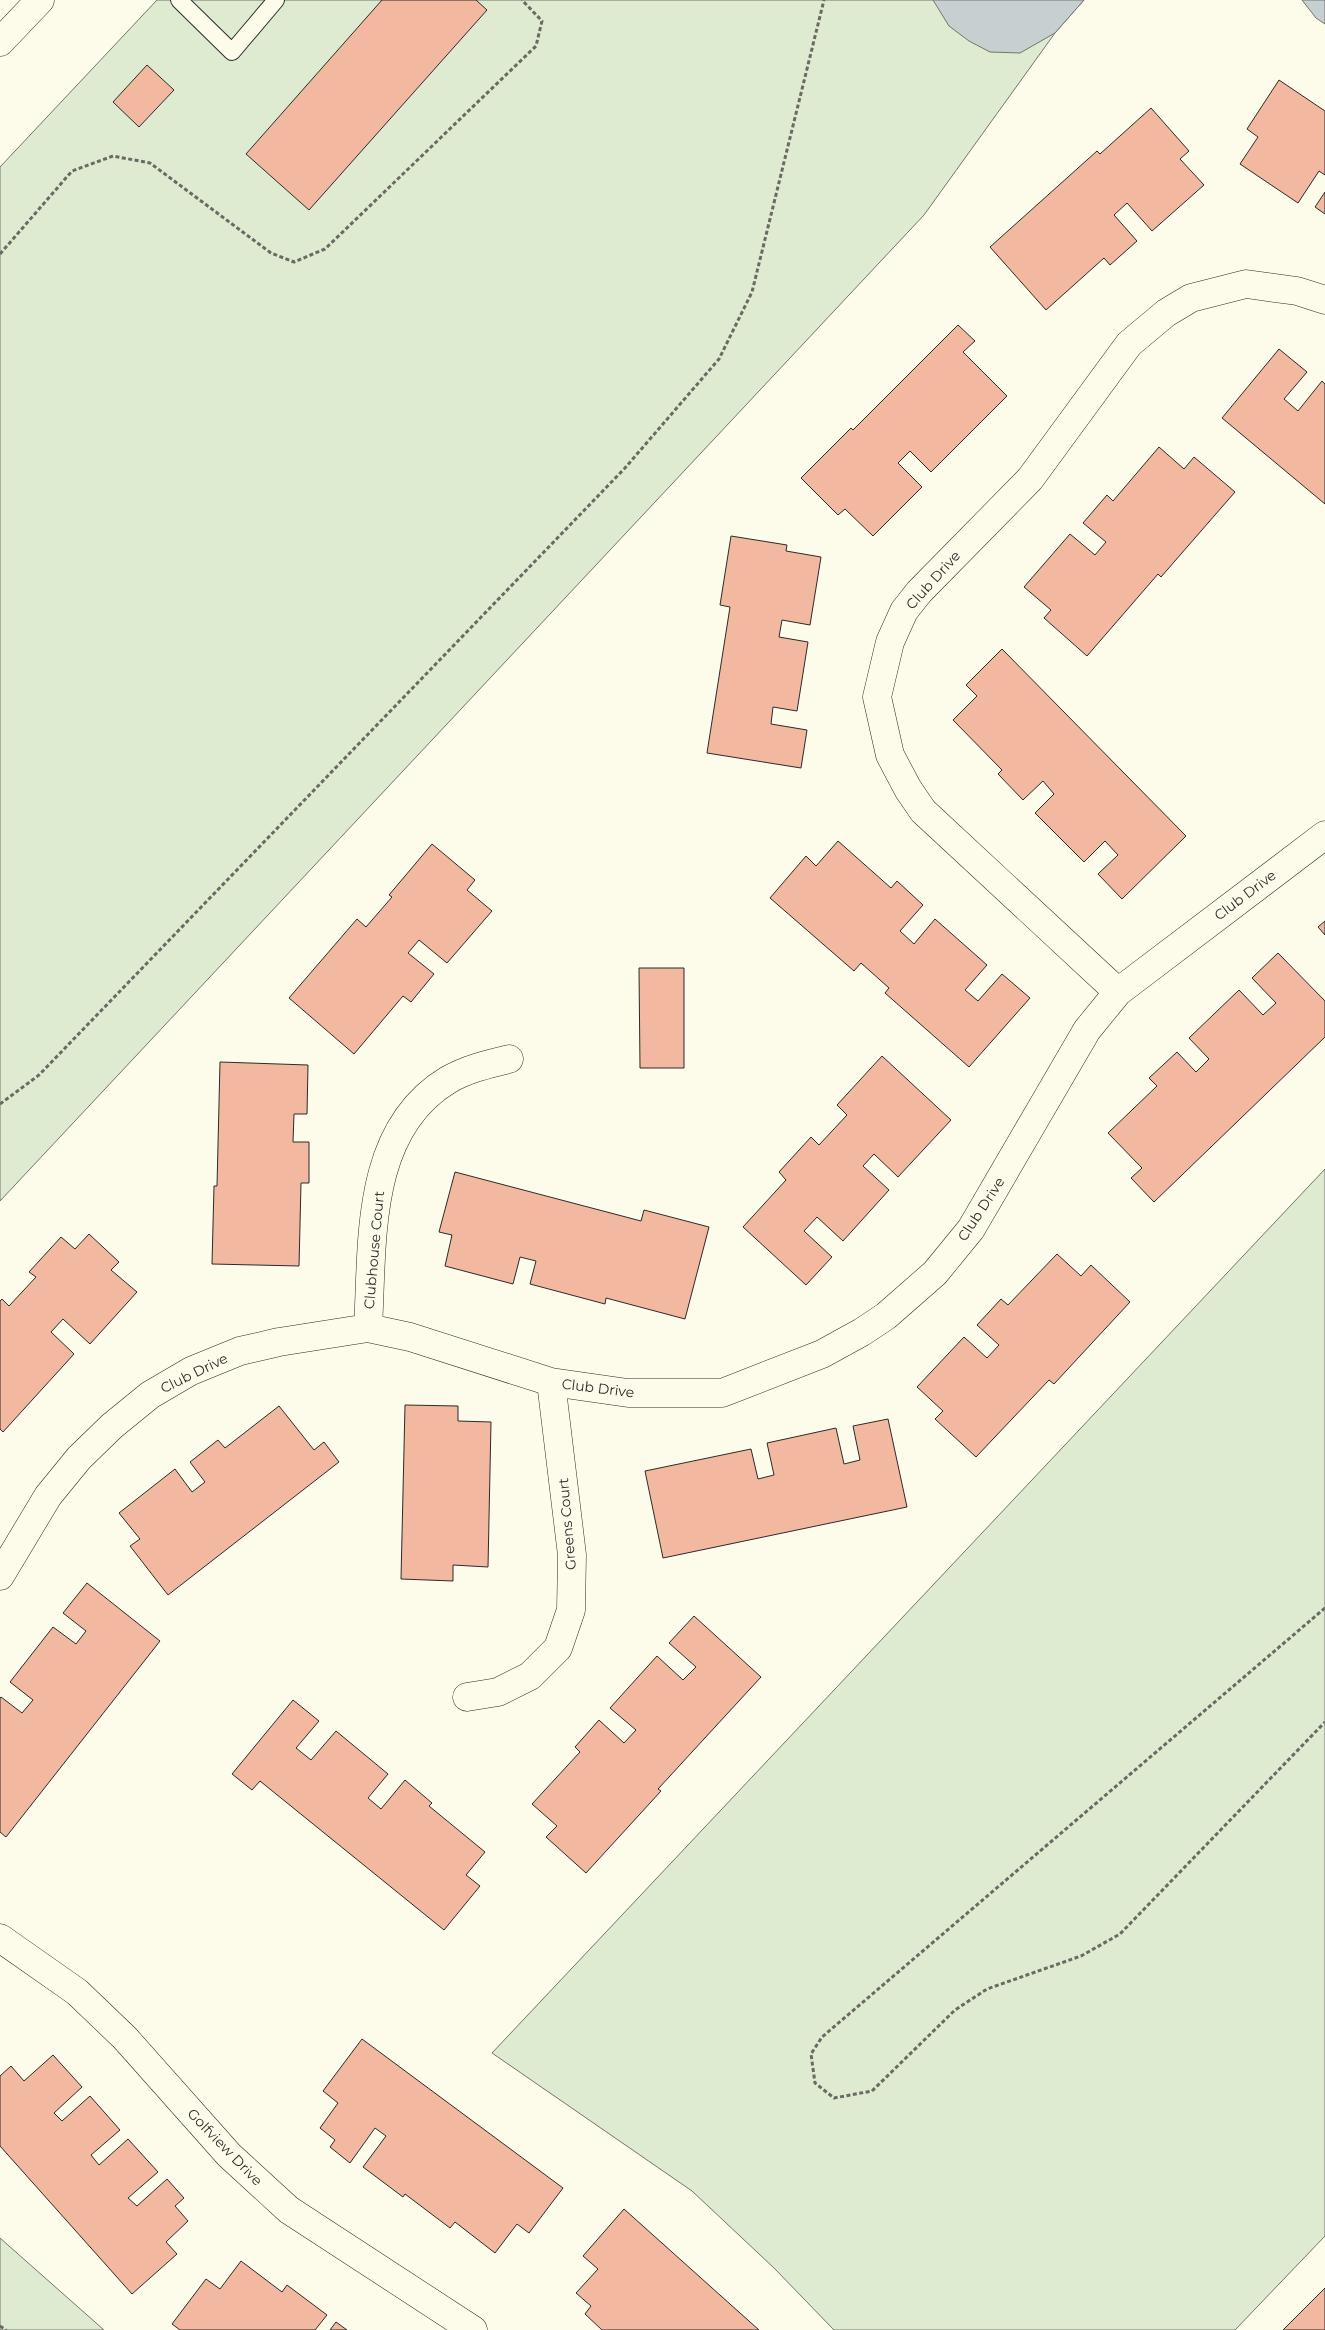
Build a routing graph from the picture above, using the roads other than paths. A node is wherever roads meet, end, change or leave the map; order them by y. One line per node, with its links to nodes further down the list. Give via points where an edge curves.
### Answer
1 (40, 0): 4 (street)
2 (179, 0): 3 (lane, via 232,52)
3 (276, 0)
4 (0, 42)
5 (1325, 300): 7 (street, Club Drive, via 1298,290 1246,284 1191,298 1166,313 1129,344 1030,479 918,592 904,611 890,642 877,697 890,755 908,789 924,811)
6 (1325, 835): 7 (street, Club Drive)
7 (1118, 992): 10 (street, Club Drive, via 1087,1030 971,1229 935,1273 886,1316 822,1354 722,1393 628,1393)
8 (509, 1059): 9 (street, Clubhouse Court, via 481,1065 448,1080 420,1102 405,1119 388,1155 375,1198)
9 (368, 1328): 10 (street, Club Drive, via 410,1337); 11 (street, Club Drive, via 240,1351 191,1371 150,1395 112,1426 48,1496)
10 (551, 1382): 12 (street, Greens Court, via 572,1555 571,1610 558,1648 530,1676 498,1692)
11 (0, 1576)
12 (467, 1697)
13 (0, 1938): 14 (street, Golfview Drive, via 77,1992 125,2038 229,2155 289,2210)
14 (473, 2330)

